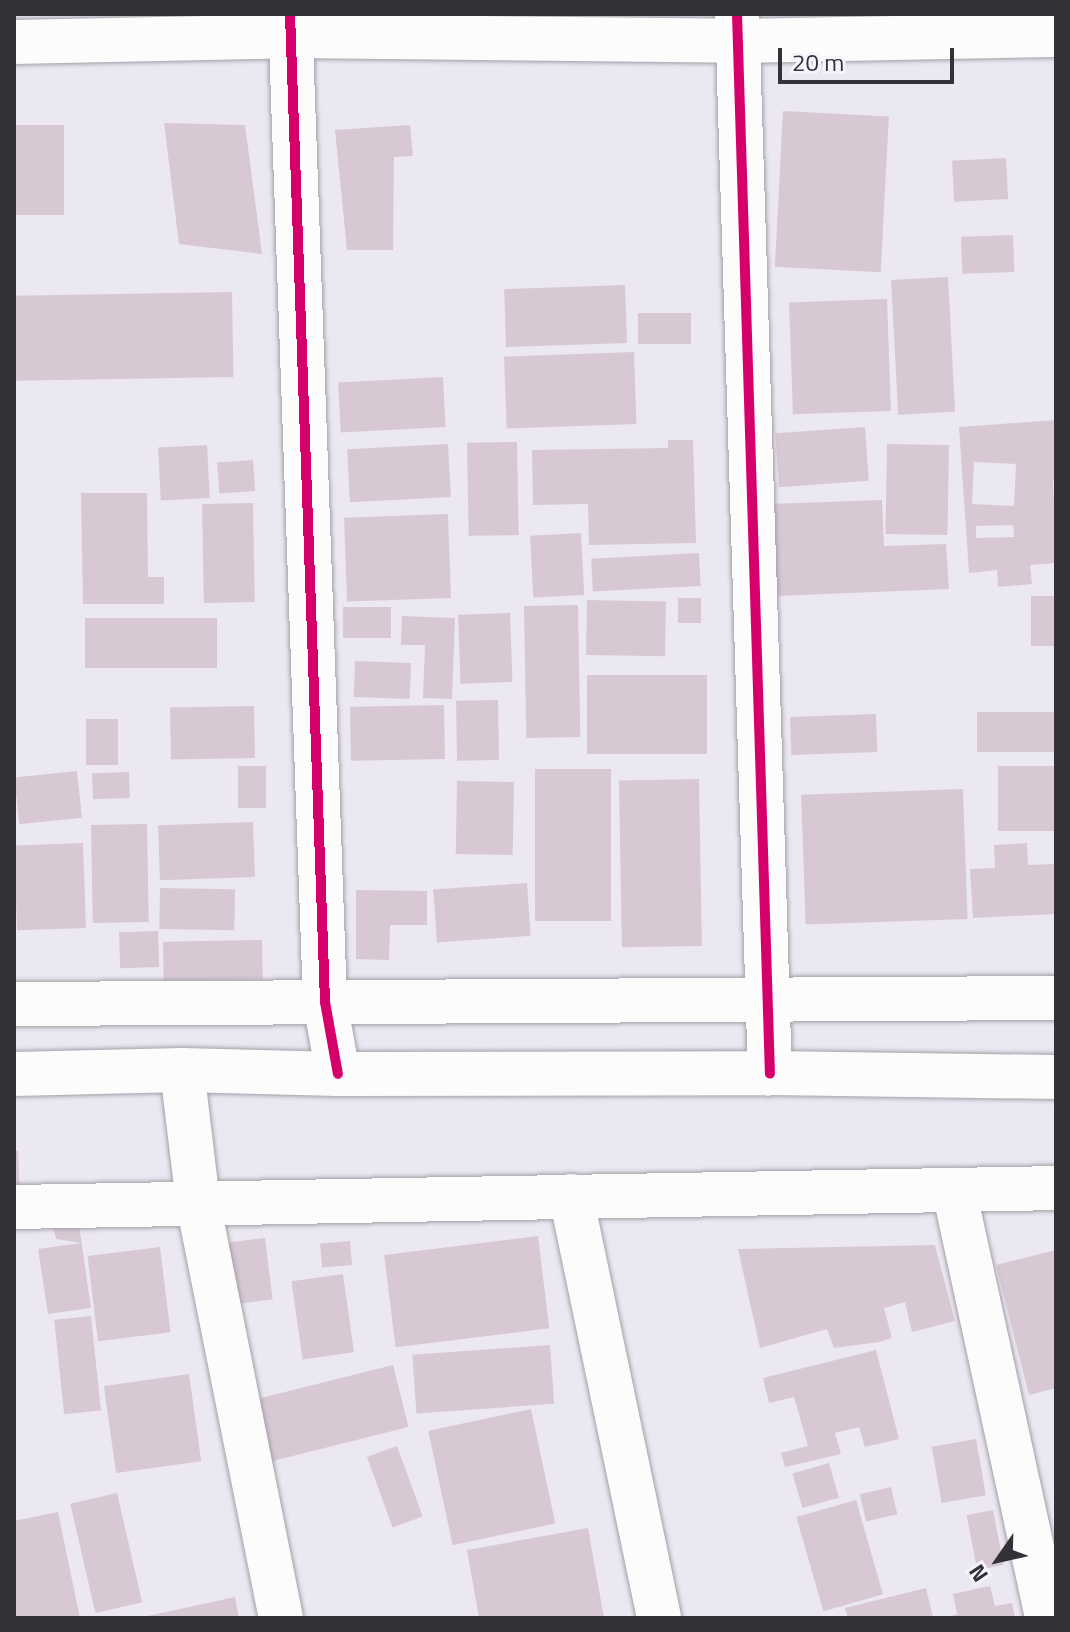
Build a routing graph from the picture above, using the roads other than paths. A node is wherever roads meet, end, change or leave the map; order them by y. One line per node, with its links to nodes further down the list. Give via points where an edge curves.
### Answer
1 (290, 25): 2 (street); 4 (street); 7 (street)
2 (737, 28): 3 (street); 6 (street)
3 (1056, 35)
4 (14, 42)
5 (1056, 998): 6 (street)
6 (768, 999): 7 (street); 10 (street)
7 (325, 1002): 8 (street); 12 (street)
8 (14, 1004)
9 (182, 1070): 11 (street); 12 (street); 17 (street)
10 (770, 1073): 12 (street); 13 (street)
11 (14, 1074)
12 (338, 1074)
13 (1056, 1077)
14 (1056, 1188): 15 (street)
15 (954, 1190): 16 (street); 21 (street)
16 (571, 1196): 17 (street); 20 (street)
17 (198, 1203): 18 (street); 19 (street)
18 (14, 1207)
19 (281, 1618)
20 (659, 1618)
21 (1047, 1618)

